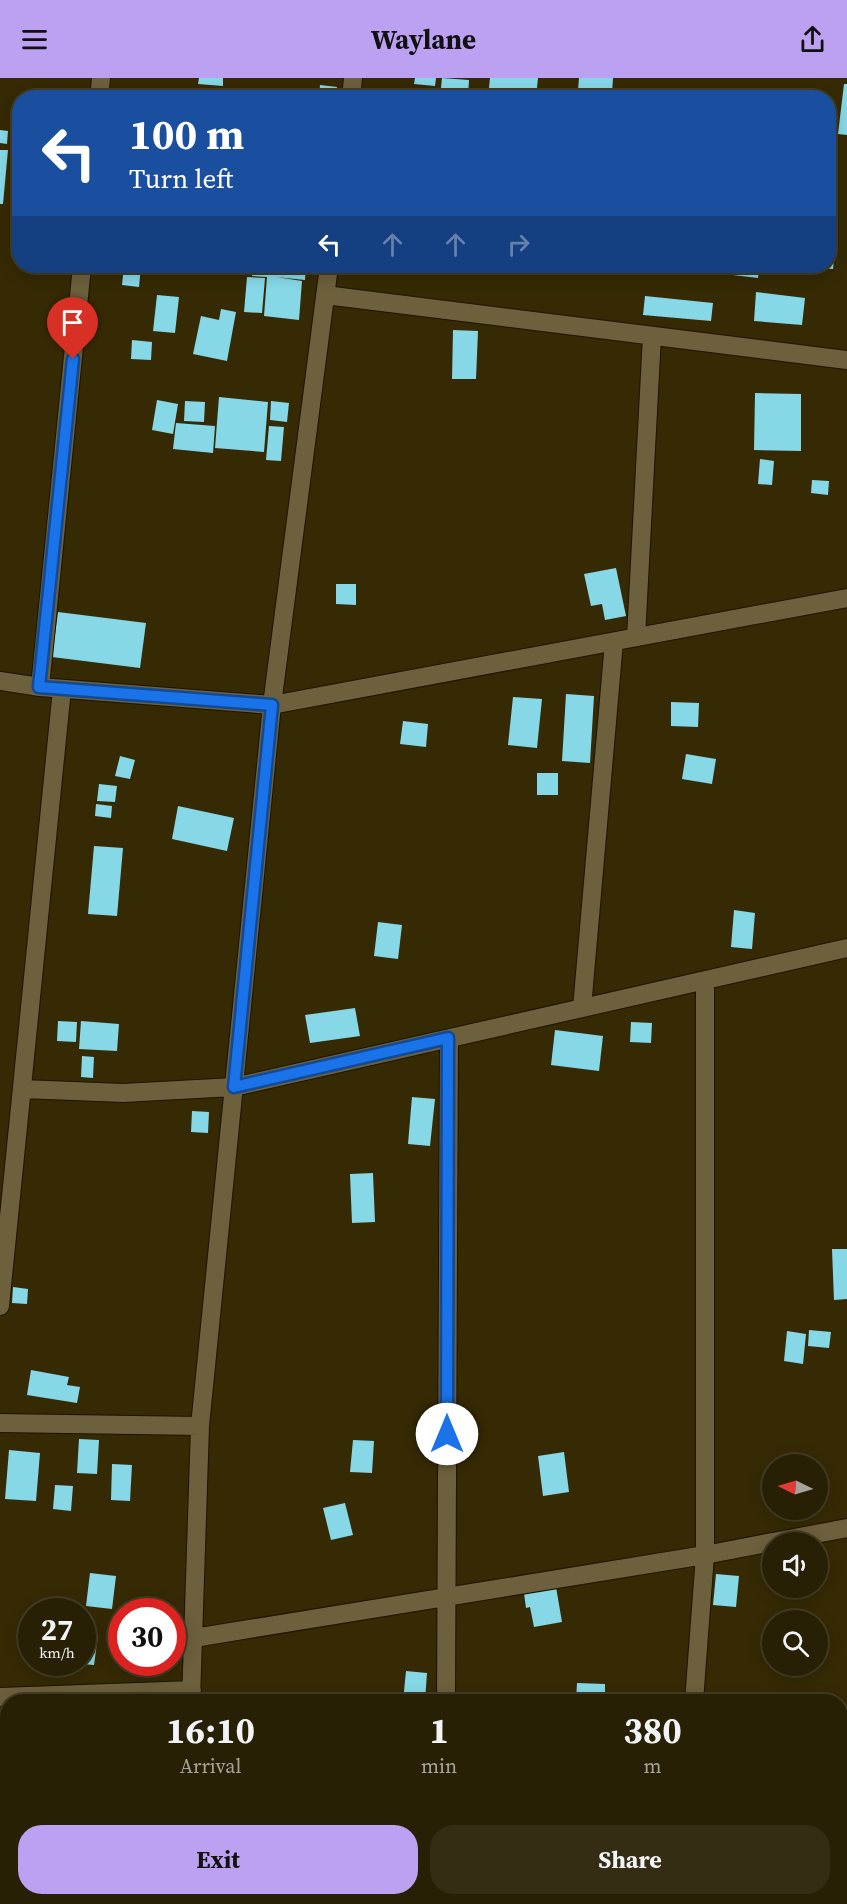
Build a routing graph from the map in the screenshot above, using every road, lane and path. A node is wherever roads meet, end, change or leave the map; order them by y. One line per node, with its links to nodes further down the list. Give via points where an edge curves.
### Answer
1 (81, 273): 10 (street)
2 (328, 273): 3 (street)
3 (325, 295): 4 (street); 12 (street)
4 (652, 336): 5 (street); 7 (street)
5 (847, 360)
6 (847, 598): 7 (street)
7 (636, 637): 8 (street)
8 (614, 642): 12 (street); 15 (street)
9 (0, 681): 10 (street)
10 (39, 687): 11 (street)
11 (62, 689): 12 (street); 18 (street)
12 (272, 705): 17 (street)
13 (847, 948): 14 (street)
14 (705, 980): 15 (street); 25 (street)
15 (582, 1008): 16 (street)
16 (448, 1038): 17 (street); 26 (street)
17 (234, 1087): 18 (street, via 123,1094); 21 (street)
18 (22, 1089): 19 (street)
19 (0, 1306)
20 (0, 1423): 21 (street)
21 (200, 1426): 27 (street)
22 (847, 1528): 23 (street)
23 (826, 1532)
24 (762, 1544): 25 (street)
25 (705, 1555): 26 (street); 30 (street)
26 (447, 1597): 27 (street); 29 (street)
27 (194, 1638): 28 (street)
28 (192, 1694)
29 (446, 1694)
30 (695, 1694)

